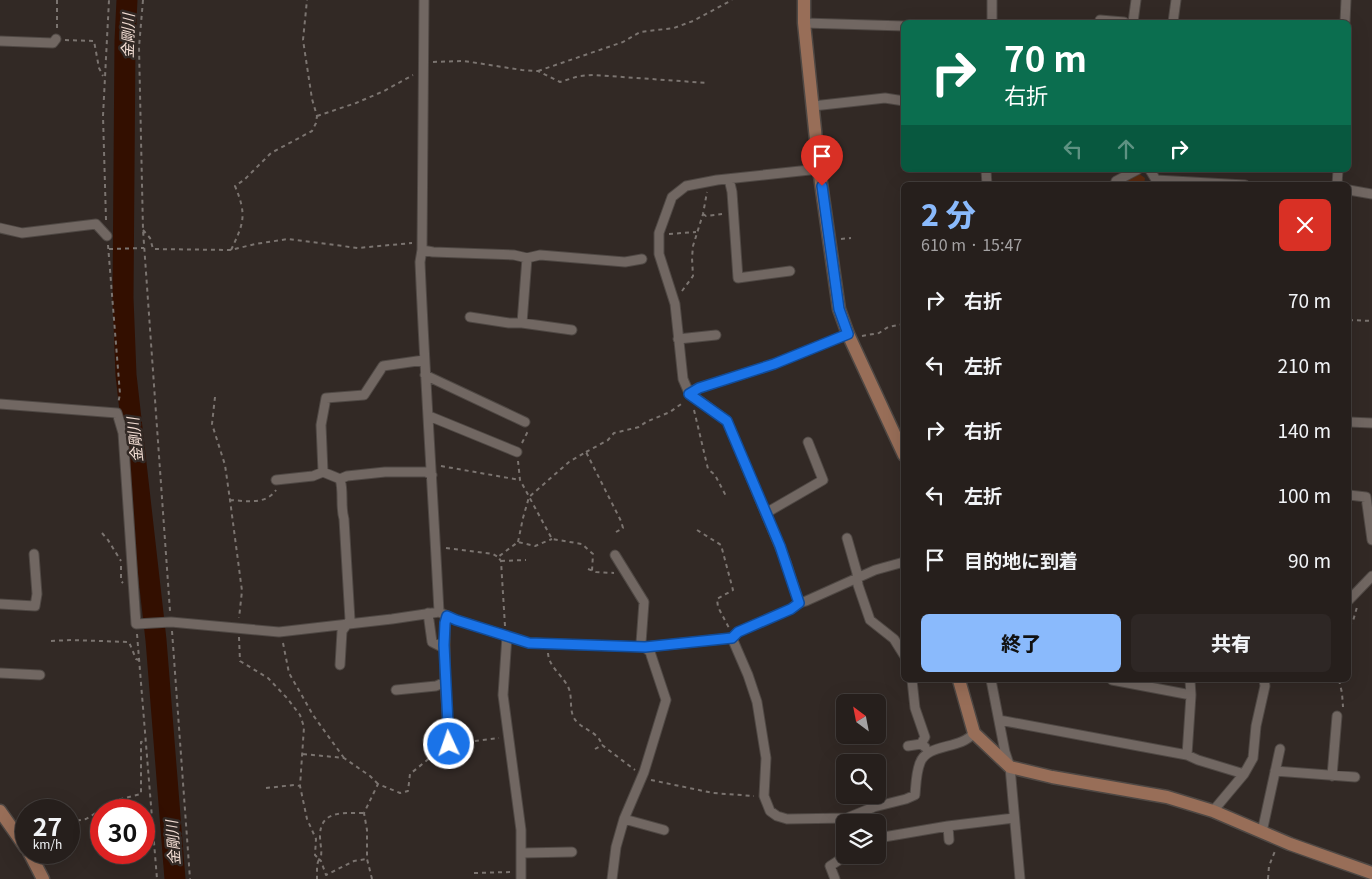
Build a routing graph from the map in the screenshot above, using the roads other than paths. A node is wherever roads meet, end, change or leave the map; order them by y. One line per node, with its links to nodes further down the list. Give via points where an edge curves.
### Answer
1 (424, 0): 25 (street)
2 (804, 0): 11 (street)
3 (992, 0): 7 (street)
4 (1136, 0): 8 (street)
5 (1176, 0): 9 (street)
6 (1346, 0): 10 (street)
7 (992, 20)
8 (1133, 20)
9 (1173, 20)
10 (1345, 20)
11 (804, 23): 12 (street); 16 (street)
12 (901, 26)
13 (56, 39): 14 (street, via 53,43)
14 (0, 42)
15 (901, 100): 16 (street, via 885,98)
16 (813, 106): 17 (street)
17 (819, 169): 19 (street); 33 (street, via 839,309)
18 (1133, 172): 20 (street)
19 (729, 179): 28 (street, via 738,278); 34 (street, via 686,186 672,197 659,234 659,254 674,304)
20 (1116, 182)
21 (1351, 190): 22 (street)
22 (1372, 194)
23 (0, 228): 24 (street, via 22,233 96,224)
24 (107, 236)
25 (422, 250): 26 (street); 35 (street)
26 (527, 258): 27 (street, via 540,255 625,262); 30 (street)
27 (642, 259)
28 (790, 271)
29 (470, 316): 30 (street)
30 (522, 323): 31 (street)
31 (572, 330)
32 (716, 336): 34 (street)
33 (850, 338): 37 (street); 44 (street)
34 (678, 339): 37 (street, via 683,379)
35 (424, 360): 36 (street); 46 (street, via 383,366 364,395 326,398 321,426)
36 (425, 375): 39 (street); 40 (street)
37 (689, 394): 52 (street, via 727,421)
38 (0, 404): 65 (street, via 117,413 123,433 136,624 171,622 282,631)
39 (429, 416): 45 (street); 47 (street)
40 (525, 422)
41 (1351, 422): 42 (street)
42 (1372, 423)
43 (808, 442): 52 (street, via 823,480)
44 (901, 448)
45 (517, 452)
46 (323, 472): 48 (street); 49 (street)
47 (432, 475): 49 (street, via 426,472 385,472); 64 (street)
48 (280, 479)
49 (340, 479): 65 (street, via 350,620)
50 (1351, 495): 51 (street)
51 (1369, 497): 54 (street)
52 (766, 513): 61 (street)
53 (847, 538): 59 (street)
54 (1372, 540)
55 (34, 554): 62 (street, via 35,606)
56 (615, 555): 69 (street, via 644,602 641,642)
57 (901, 563): 59 (street)
58 (1372, 576): 60 (street)
59 (858, 578): 61 (street); 70 (street, via 870,620 894,640)
60 (1351, 598)
61 (799, 603): 67 (street, via 738,632)
62 (0, 604)
63 (428, 613): 64 (street); 65 (street); 68 (street, via 432,642)
64 (443, 614): 66 (street); 68 (street)
65 (345, 625): 71 (street)
66 (507, 636): 69 (street, via 529,643); 110 (street, via 503,695)
67 (732, 638): 69 (street); 102 (street, via 748,675 760,718 766,758 764,796 770,811 787,819)
68 (444, 645): 74 (street)
69 (645, 647): 101 (street, via 650,652 666,700 644,772)
70 (901, 650)
71 (340, 665)
72 (0, 672): 73 (street)
73 (40, 675)
74 (445, 682): 81 (street); 91 (street, via 449,744)
75 (912, 682): 86 (street, via 915,708 925,737)
76 (960, 682): 85 (street)
77 (992, 682): 84 (street)
78 (1123, 682): 82 (street)
79 (1190, 682): 82 (street)
80 (1264, 682): 94 (street, via 1253,758)
81 (396, 690)
82 (1191, 695): 90 (street)
83 (1337, 716): 95 (street)
84 (999, 720): 90 (street); 92 (street)
85 (974, 733): 89 (street, via 968,740); 92 (street)
86 (921, 744): 87 (street); 89 (street)
87 (908, 746)
88 (1280, 749): 93 (street)
89 (929, 751): 99 (street, via 920,761 915,795)
90 (1187, 755): 94 (street)
91 (454, 761)
92 (1010, 767): 98 (street, via 1167,797); 100 (street)
93 (1275, 771): 95 (street); 106 (street)
94 (1244, 774): 98 (street)
95 (1332, 776): 96 (street)
96 (1355, 778)
97 (0, 811): 105 (street)
98 (1213, 811): 106 (street)
99 (860, 814)
100 (1014, 818): 103 (street); 118 (street)
101 (624, 819): 104 (street); 116 (street)
102 (836, 820)
103 (948, 826): 107 (street); 108 (street)
104 (664, 830)
105 (15, 832)
106 (1262, 832): 113 (street)
107 (886, 837)
108 (949, 840)
109 (572, 852): 110 (street)
110 (522, 853): 114 (street)
111 (836, 862): 117 (street, via 830,866)
112 (35, 864): 115 (street)
113 (1372, 873)
114 (521, 876)
115 (43, 879)
116 (612, 879)
117 (835, 879)
118 (1020, 879)

